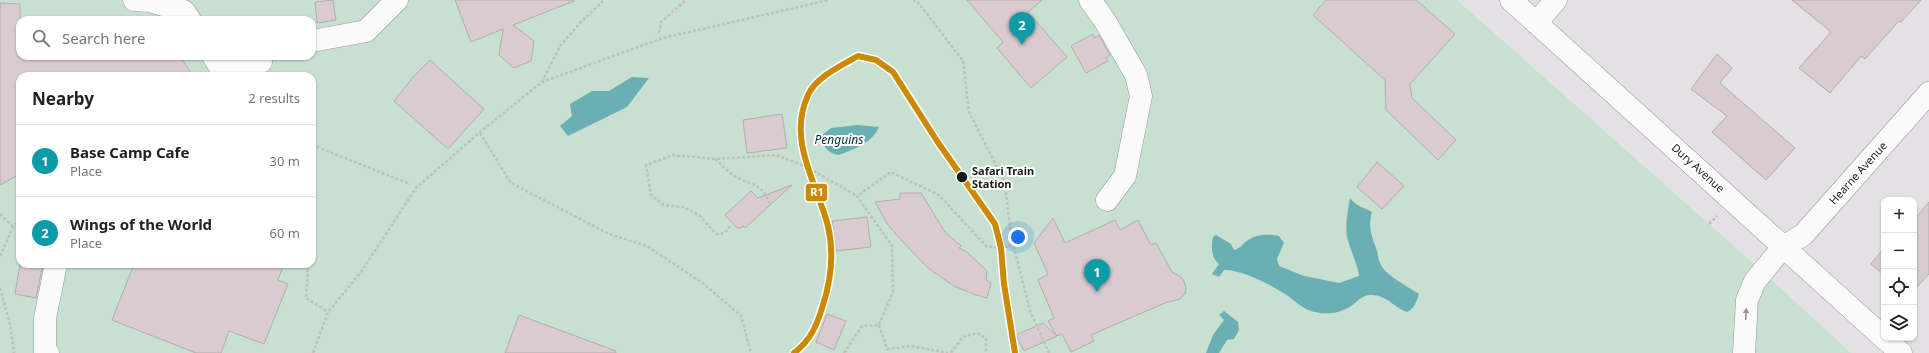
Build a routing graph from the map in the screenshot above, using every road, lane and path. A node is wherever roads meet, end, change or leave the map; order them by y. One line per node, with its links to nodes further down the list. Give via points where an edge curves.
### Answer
1 (134, 0): 10 (street, via 149,1 184,12)
2 (397, 0): 13 (street, via 366,31)
3 (604, 0): 18 (path, via 560,46)
4 (686, 0): 12 (path, via 661,22)
5 (829, 0): 18 (path, via 663,38)
6 (913, 0): 31 (path, via 917,1 963,62 969,112 1005,183)
7 (1090, 0): 25 (street, via 1136,75 1140,96 1124,176)
8 (1511, 0): 11 (street, Dury Avenue)
9 (1556, 0): 11 (street)
10 (187, 16)
11 (1536, 23): 32 (street, Dury Avenue)
12 (659, 33)
13 (316, 40)
14 (216, 60): 16 (street)
15 (263, 65): 17 (street)
16 (223, 72)
17 (223, 72)
18 (542, 82): 20 (path)
19 (1929, 93): 32 (street, Hearne Avenue, via 1803,234)
20 (480, 132): 37 (path, via 416,188 361,272); 44 (path, via 511,183 609,234 647,246 704,284 741,316)
21 (316, 147): 23 (path)
22 (715, 159): 24 (path, via 777,155 807,167); 26 (path, via 735,176 753,183 766,194); 29 (path, via 673,156 646,165 651,195 664,206 684,207 700,216 716,234 725,233)
23 (410, 184)
24 (857, 196): 31 (path, via 891,172 939,194 986,246 1001,248); 38 (path, via 892,246 893,292)
25 (1107, 200)
26 (770, 204)
27 (0, 214): 30 (path)
28 (16, 224): 30 (path)
29 (730, 226)
30 (13, 227): 33 (path)
31 (1013, 245): 48 (path, via 1030,311)
32 (1783, 247): 39 (street, Dury Avenue); 49 (street, Hearne Avenue, one-way to 32, via 1747,300 1755,282)
33 (0, 256)
34 (55, 268): 42 (street, via 44,318 45,352)
35 (307, 268): 37 (path, via 306,298)
36 (0, 288): 41 (path, via 10,324)
37 (328, 312): 43 (path)
38 (879, 325): 45 (path, via 862,326); 46 (path, via 888,349 911,346)
39 (1881, 335)
40 (1887, 341): 50 (street, Dury Avenue)
41 (14, 353)
42 (48, 353)
43 (313, 353)
44 (752, 353)
45 (844, 353)
46 (950, 353): 47 (path, via 963,337 977,333 986,338)
47 (986, 353)
48 (1049, 353)
49 (1744, 353)
50 (1901, 353)

